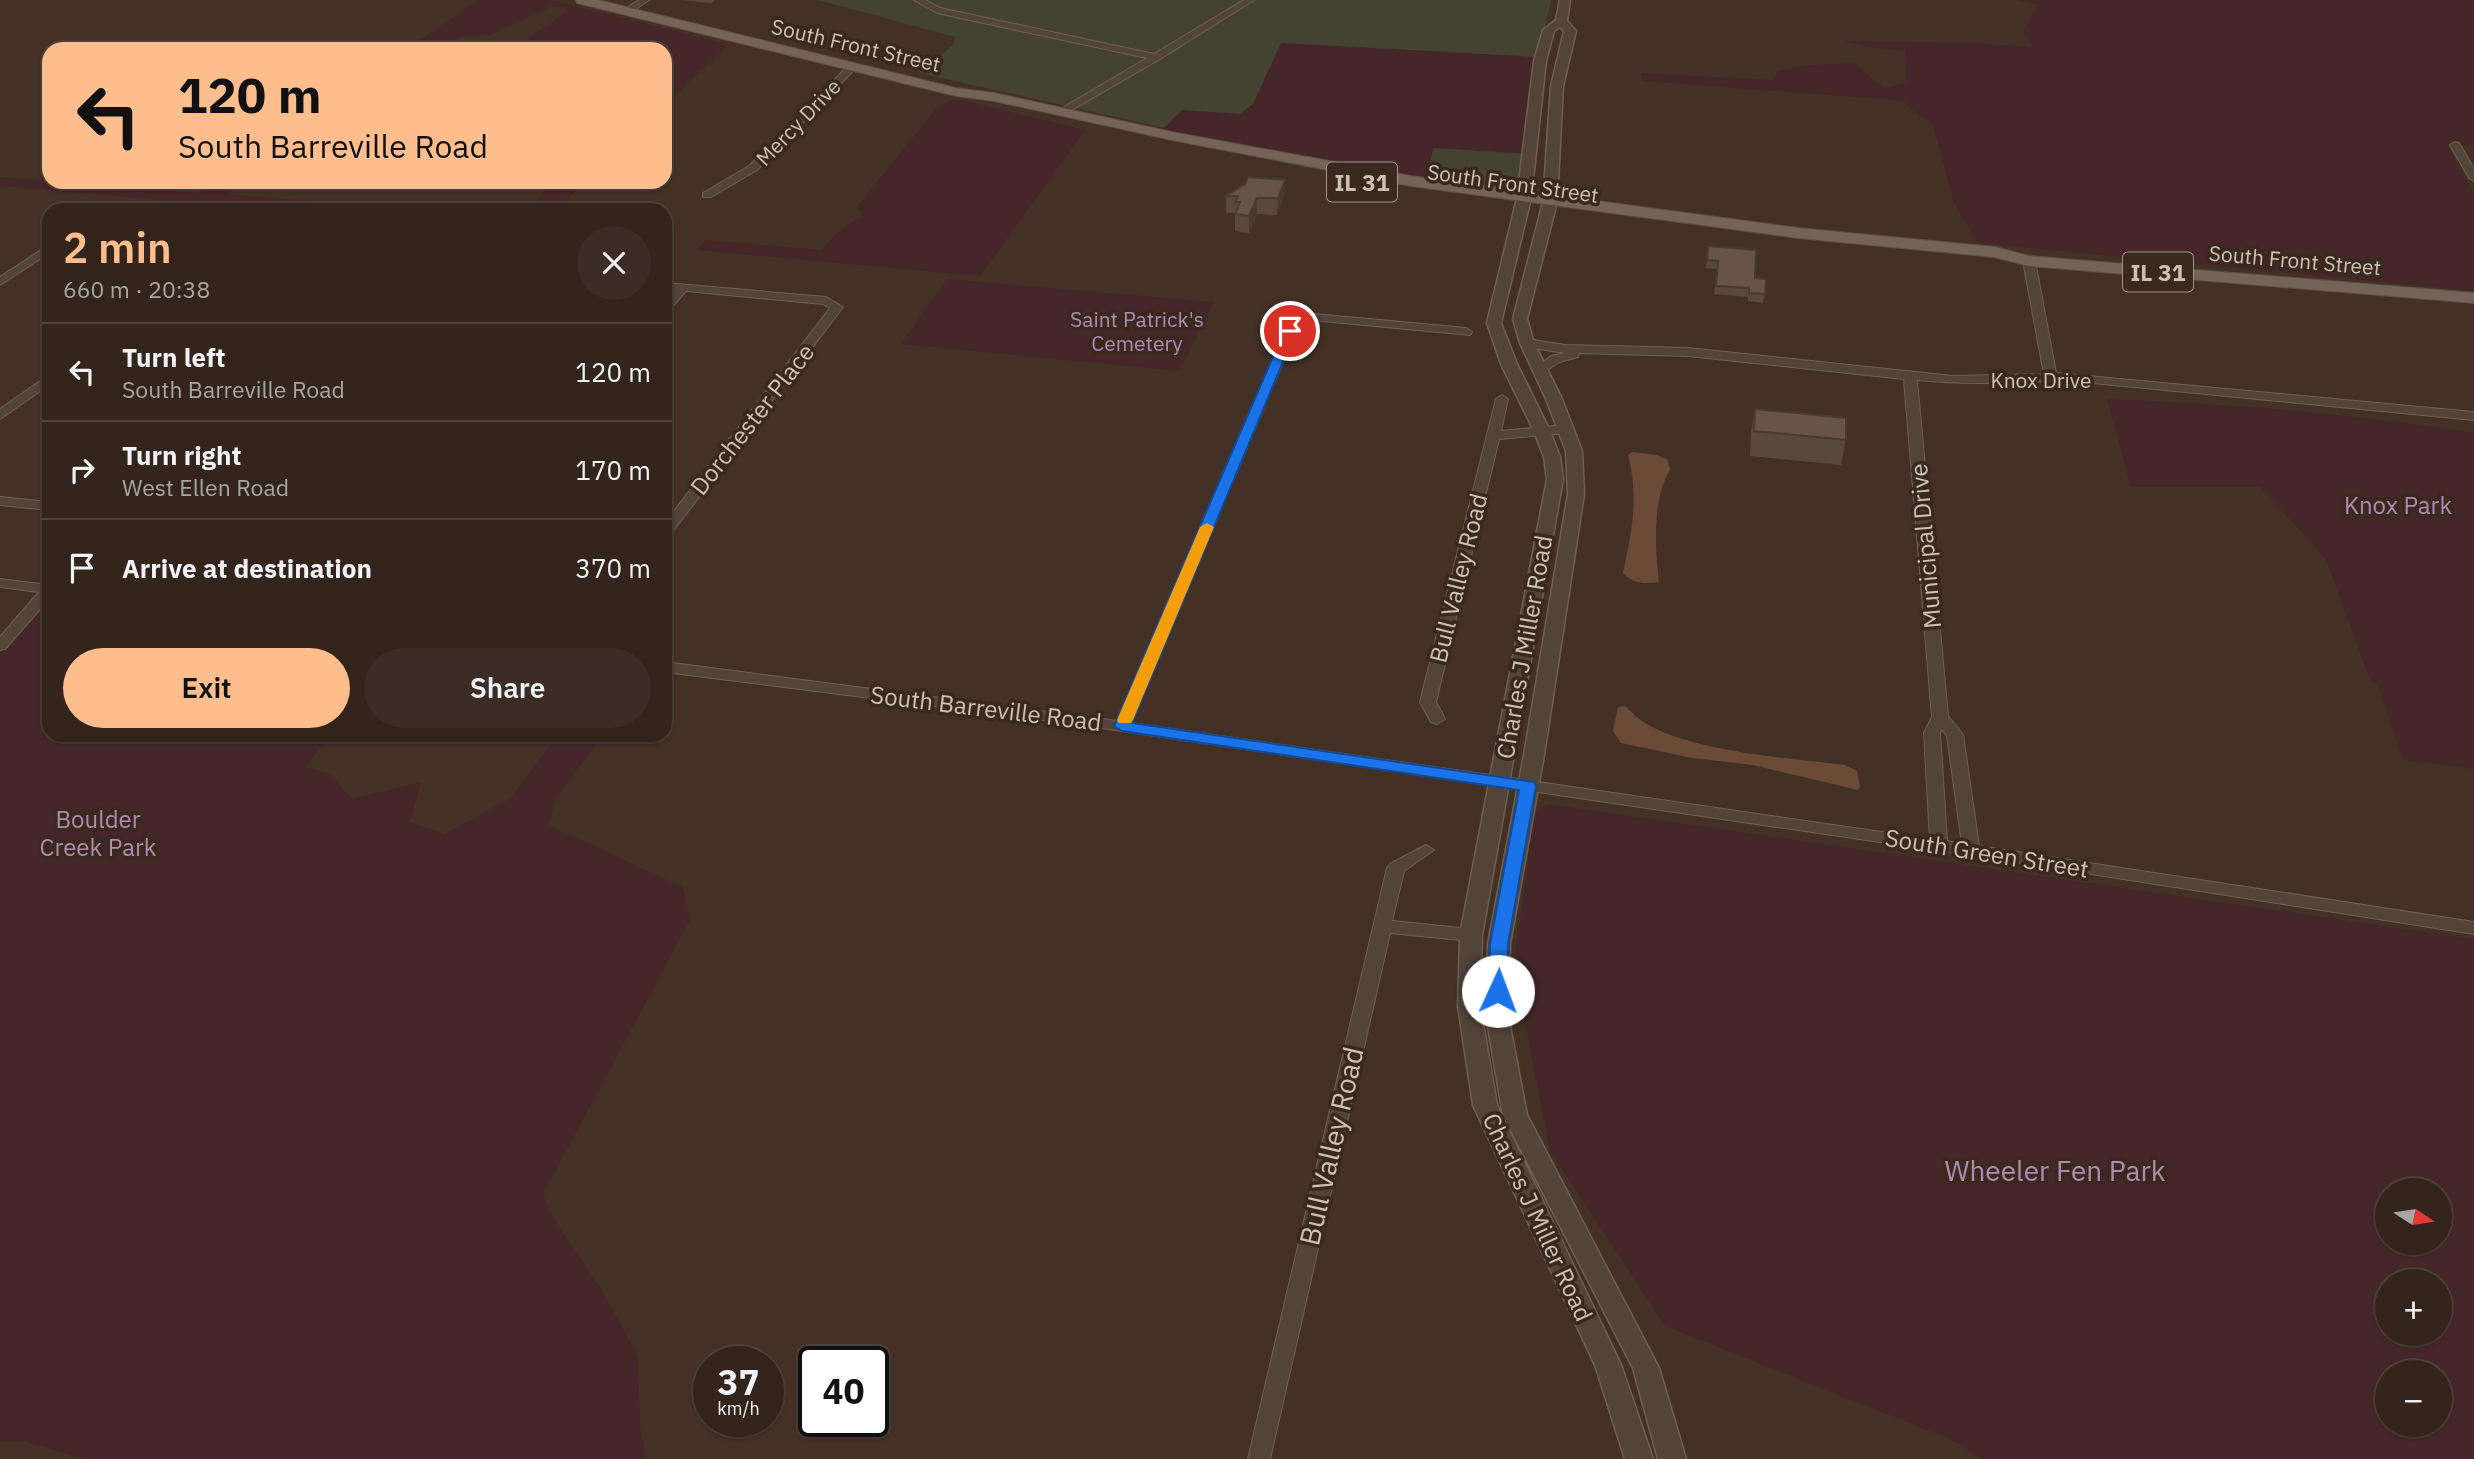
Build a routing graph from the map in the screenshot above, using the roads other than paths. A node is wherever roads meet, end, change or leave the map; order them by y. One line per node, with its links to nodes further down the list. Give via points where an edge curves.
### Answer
1 (582, 0): 6 (main road, South Front Street / IL 31)
2 (645, 0): 6 (street)
3 (918, 0): 8 (street, via 937,10)
4 (1250, 0): 8 (street)
5 (1566, 0): 7 (street)
6 (626, 12): 9 (main road, South Front Street / IL 31)
7 (1561, 21): 15 (street, via 1549,30 1540,61); 16 (street, via 1570,31 1557,86)
8 (1157, 57): 11 (street)
9 (851, 68): 10 (main road, South Front Street / IL 31); 14 (street, Mercy Drive, via 753,168)
10 (956, 92): 11 (main road, South Front Street / IL 31); 15 (main road, South Front Street / IL 31, via 1202,153)
11 (1063, 111): 15 (main road, South Front Street / IL 31)
12 (2455, 145): 13 (street)
13 (2474, 178)
14 (707, 195)
15 (1523, 203): 16 (main road, South Front Street / IL 31); 35 (street, via 1494,323)
16 (1549, 207): 18 (main road, South Front Street / IL 31, via 1848,250 1998,264); 25 (street, via 1520,319)
17 (42, 253): 19 (street)
18 (2029, 261): 22 (main road, South Front Street / IL 31); 28 (street)
19 (0, 282)
20 (672, 287): 21 (street)
21 (683, 288): 23 (street); 39 (street, Dorchester Place, via 835,304 835,310)
22 (2474, 298)
23 (672, 300)
24 (1466, 332): 47 (street, via 1297,315)
25 (1527, 343): 26 (street, Knox Drive); 27 (street)
26 (1608, 350): 27 (street, Knox Drive, via 1560,358); 29 (street, Knox Drive, via 1688,352)
27 (1540, 371): 34 (street)
28 (2050, 375): 29 (street, Knox Drive, via 1984,380); 33 (street, Knox Drive)
29 (1910, 376): 45 (street, Municipal Drive)
30 (42, 384): 32 (street)
31 (1502, 399): 36 (street, Bull Valley Road)
32 (0, 415)
33 (2474, 416)
34 (1566, 429): 35 (street); 49 (street, via 1574,451 1576,494)
35 (1542, 431): 36 (street); 48 (street, Charles J Miller Road, via 1555,479)
36 (1493, 436): 46 (street, Bull Valley Road, via 1428,702)
37 (0, 501): 38 (street)
38 (42, 505)
39 (672, 523)
40 (0, 583): 41 (street)
41 (42, 589)
42 (42, 598): 43 (street)
43 (0, 646)
44 (672, 668): 47 (street, South Barreville Road)
45 (1940, 717): 50 (street, Municipal Drive, via 1932,733); 52 (street, Municipal Drive, via 1955,735)
46 (1437, 719)
47 (1122, 726): 48 (street, South Barreville Road)
48 (1500, 782): 49 (street, South Green Street); 55 (street, Charles J Miller Road)
49 (1528, 786): 50 (street, South Green Street); 58 (street, Charles J Miller Road, via 1499,944 1497,1015 1515,1115 1646,1368)
50 (1939, 846): 52 (street, South Green Street)
51 (1426, 850): 53 (street, Bull Valley Road, via 1396,868)
52 (1971, 850): 54 (street, South Green Street)
53 (1382, 926): 55 (street); 56 (street, Bull Valley Road)
54 (2474, 928)
55 (1471, 935): 57 (street, Charles J Miller Road, via 1469,1006 1485,1105 1608,1365)
56 (1259, 1459)
57 (1639, 1459)
58 (1672, 1459)

